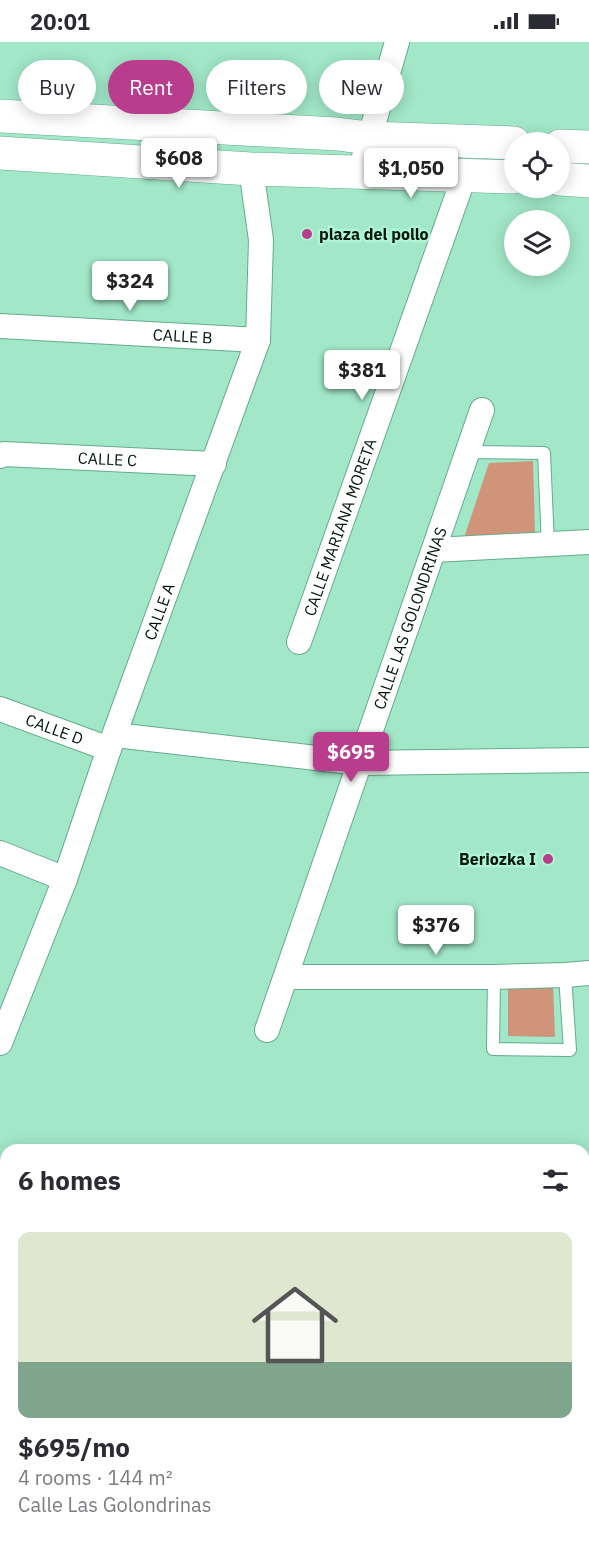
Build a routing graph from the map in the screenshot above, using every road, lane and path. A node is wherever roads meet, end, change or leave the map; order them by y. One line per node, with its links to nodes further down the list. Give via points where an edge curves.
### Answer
1 (397, 42): 3 (street)
2 (0, 116): 3 (main road)
3 (369, 138): 4 (main road); 9 (street)
4 (504, 143)
5 (570, 146): 6 (main road)
6 (589, 147)
7 (0, 153): 8 (main road)
8 (251, 168): 9 (main road); 15 (street, CALLE A, via 261,240)
9 (360, 171): 10 (main road)
10 (465, 174): 11 (main road); 23 (street, CALLE MARIANA MORETA)
11 (504, 176)
12 (570, 180): 13 (main road)
13 (589, 181)
14 (0, 326): 15 (street, CALLE B)
15 (258, 340): 19 (street, CALLE A)
16 (482, 410): 17 (street, CALLE LAS GOLONDRINAS)
17 (468, 452): 21 (lane, via 544,453); 22 (street, CALLE LAS GOLONDRINAS)
18 (0, 456): 19 (street, CALLE C)
19 (214, 464): 25 (street, CALLE A)
20 (589, 542): 21 (street)
21 (548, 546): 22 (street)
22 (434, 550): 27 (street, CALLE LAS GOLONDRINAS)
23 (299, 642)
24 (0, 709): 25 (street, CALLE D)
25 (112, 742): 27 (street, CALLE D); 29 (street, CALLE A)
26 (589, 760): 27 (street, CALLE D)
27 (360, 763): 32 (street, CALLE LAS GOLONDRINAS)
28 (0, 853): 29 (street)
29 (65, 879): 35 (street, CALLE A)
30 (589, 973): 31 (street)
31 (565, 975): 33 (street); 33 (lane, via 570,1050 493,1049)
32 (286, 977): 33 (street); 34 (street, CALLE LAS GOLONDRINAS)
33 (494, 977)
34 (267, 1030)
35 (0, 1042)

